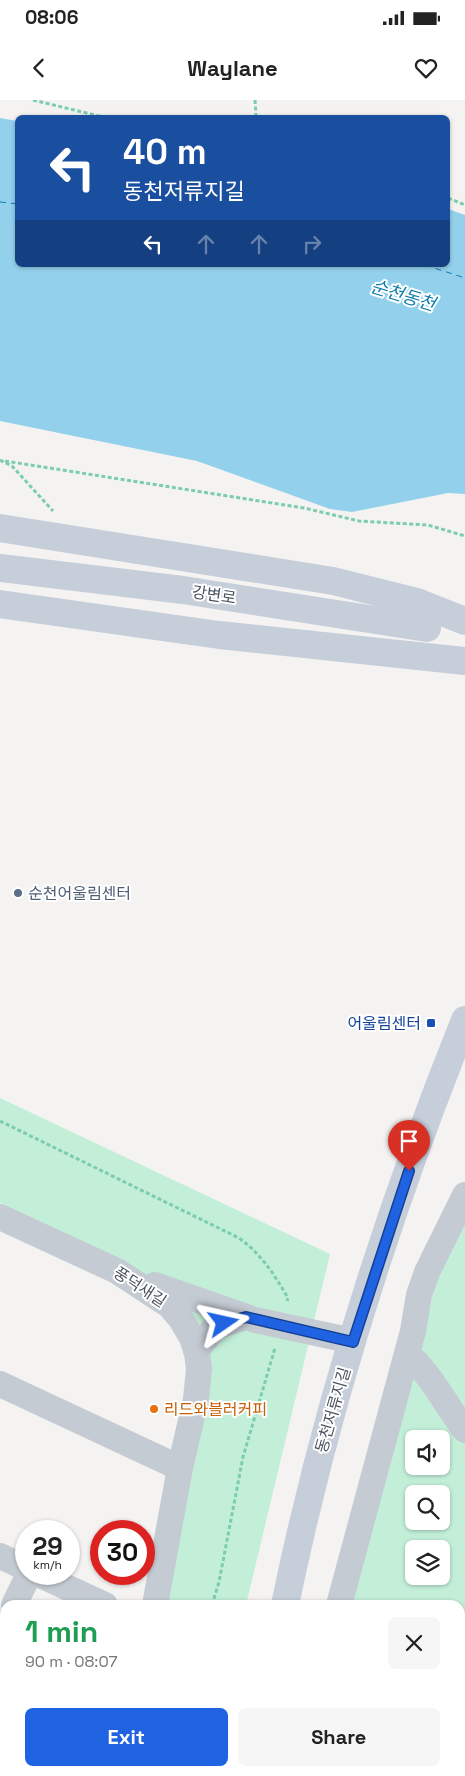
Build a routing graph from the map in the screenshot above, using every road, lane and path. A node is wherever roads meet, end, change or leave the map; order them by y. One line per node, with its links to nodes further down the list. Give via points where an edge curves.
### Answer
1 (33, 100): 3 (path)
2 (255, 100): 4 (path)
3 (95, 115)
4 (254, 115)
5 (450, 199): 6 (path)
6 (465, 205)
7 (2, 460): 8 (path, via 12,466); 10 (path, via 304,508 359,521 428,525)
8 (58, 516)
9 (0, 528): 13 (main road, via 333,581 417,602)
10 (465, 536)
11 (0, 568): 14 (main road, 강변로, via 183,590)
12 (0, 604): 17 (main road, via 219,635)
13 (465, 621)
14 (427, 628): 15 (main road, 강변로); 16 (main road)
15 (465, 634)
16 (465, 650)
17 (465, 661)
18 (465, 1020): 23 (main road, 동천저류지길, via 378,1258)
19 (465, 1195): 25 (street, via 419,1295)
20 (3, 1225): 21 (street, 풍덕새길)
21 (117, 1271): 22 (street); 24 (street, 풍덕새길, via 169,1305 181,1318)
22 (246, 1317): 23 (street); 24 (street, via 215,1327)
23 (353, 1342): 36 (main road, 동천저류지길, via 325,1436)
24 (196, 1351): 28 (street, 풍덕새길, via 199,1369 196,1399)
25 (407, 1354): 27 (street, via 419,1364); 37 (street)
26 (0, 1384): 28 (street)
27 (465, 1430)
28 (180, 1468): 35 (street, 풍덕새길)
29 (0, 1556): 30 (street)
30 (15, 1563)
31 (24, 1585): 33 (street)
32 (62, 1585): 34 (street)
33 (16, 1600)
34 (94, 1600)
35 (156, 1600)
36 (287, 1600)
37 (340, 1600)

